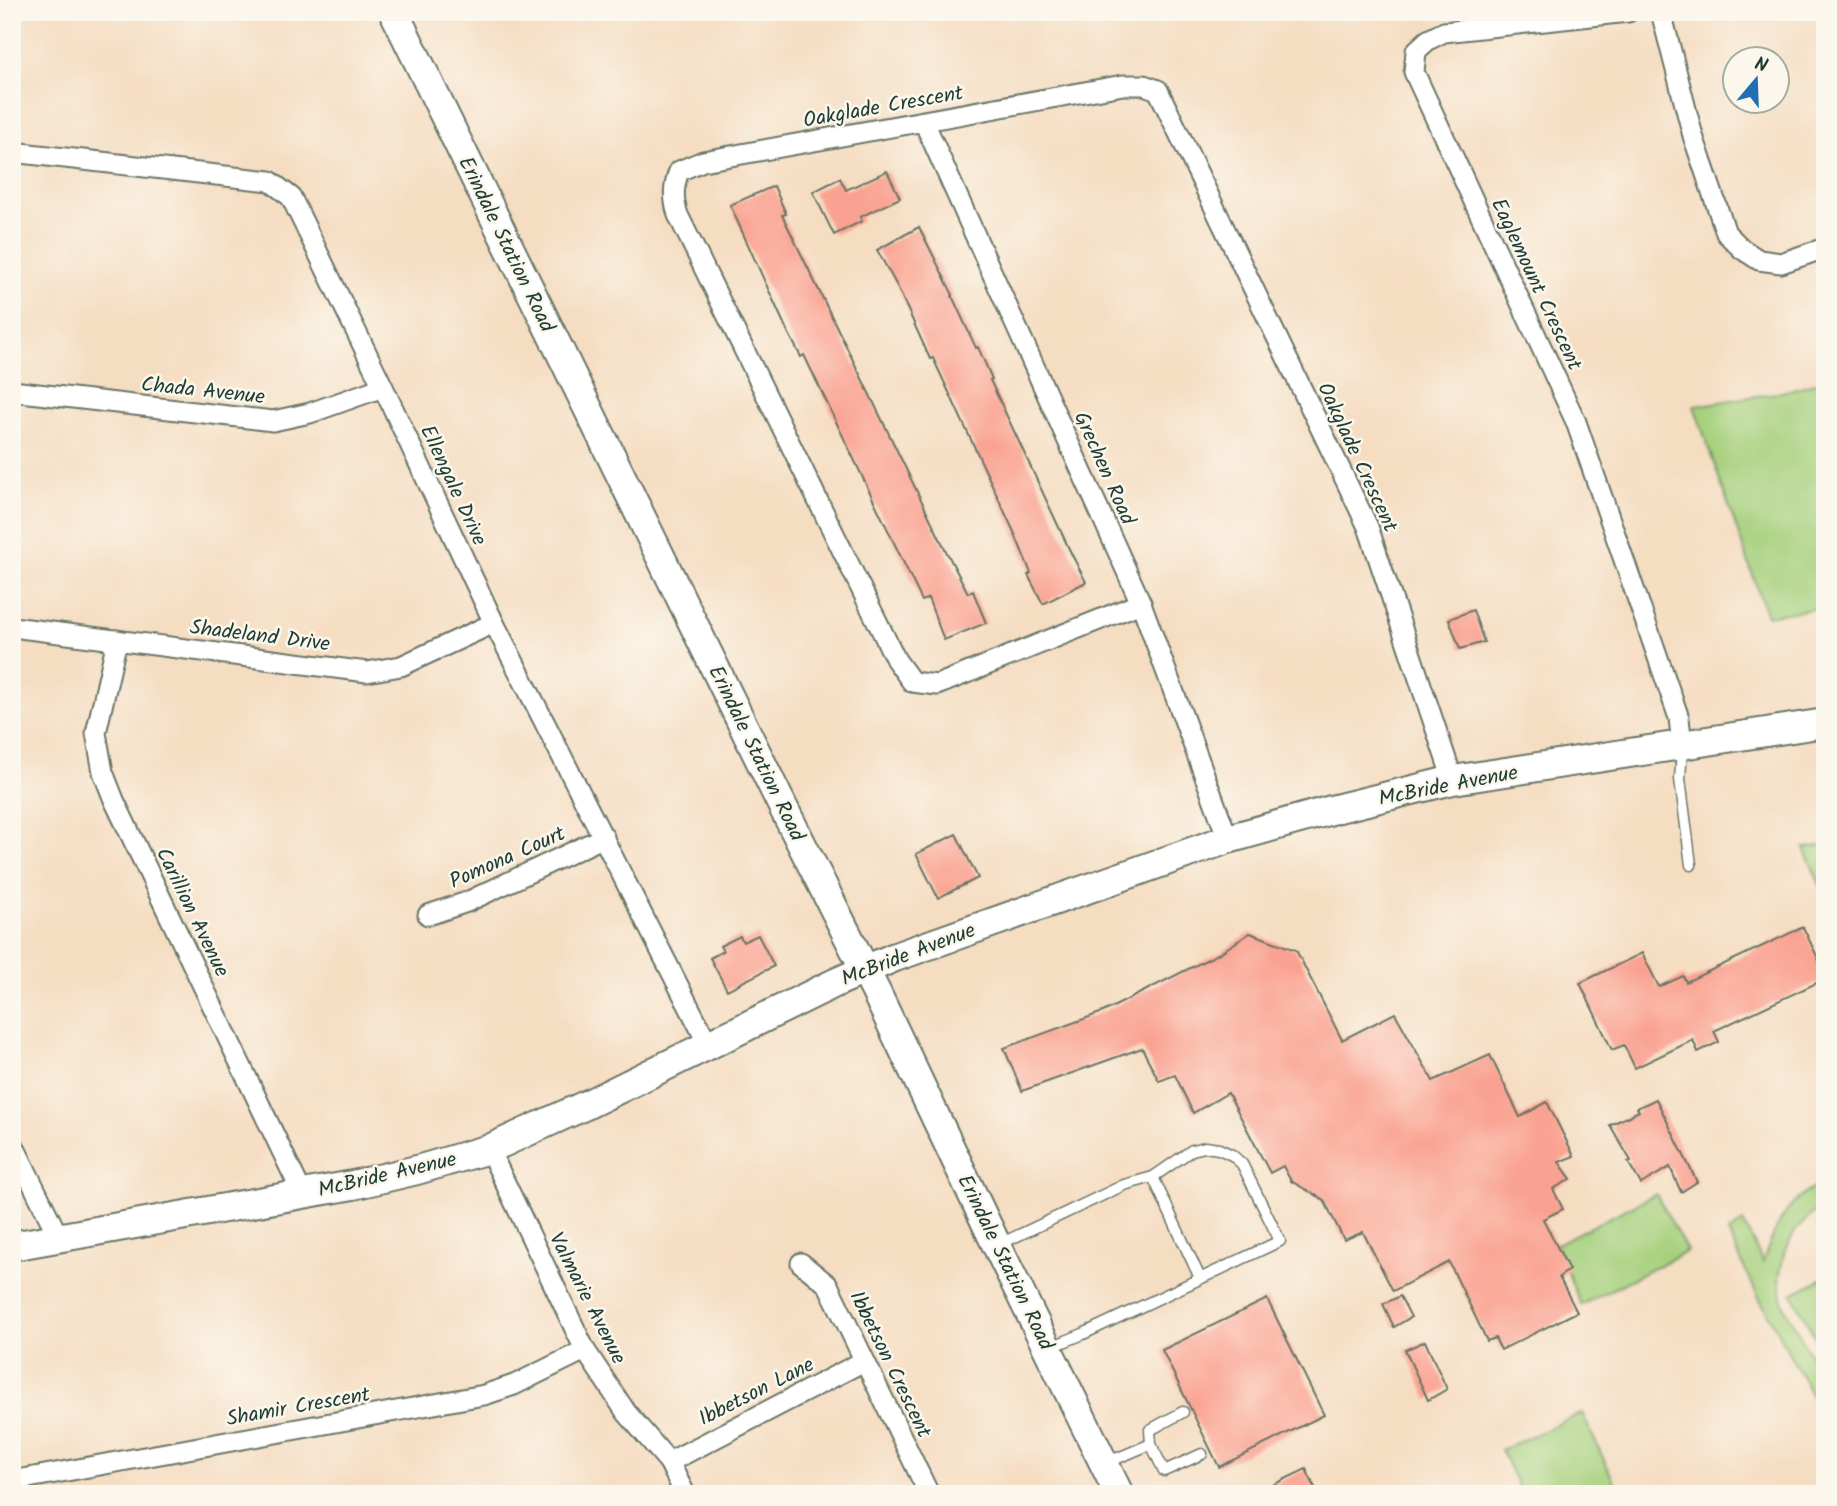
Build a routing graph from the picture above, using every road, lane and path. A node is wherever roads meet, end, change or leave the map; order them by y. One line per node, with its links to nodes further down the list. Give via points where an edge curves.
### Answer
1 (394, 12): 20 (street, Erindale Station Road)
2 (1628, 12): 14 (street, Eaglemount Crescent, via 1444,32 1416,51 1414,72 1576,422 1679,718)
3 (1661, 12): 6 (street, via 1693,136 1726,233 1759,260 1781,263)
4 (924, 122): 9 (street, Grechen Road); 9 (street, Oakglade Crescent, via 703,161 679,171 673,201 896,660 912,682 937,685); 15 (street, Oakglade Crescent, via 1123,85 1158,90 1368,527)
5 (12, 152): 7 (street, Ellengale Drive, via 270,181 290,197)
6 (1825, 248)
7 (383, 387): 8 (street, Chada Avenue, via 273,421); 10 (street, Ellengale Drive)
8 (12, 391)
9 (1142, 603): 17 (street, Grechen Road)
10 (494, 623): 12 (street, Shadeland Drive, via 401,666 367,672); 16 (street, Ellengale Drive)
11 (12, 627): 12 (street, Shadeland Drive)
12 (117, 640): 25 (street, Carillion Avenue, via 96,733 103,772)
13 (1825, 723): 14 (street, McBride Avenue)
14 (1682, 746): 15 (street, McBride Avenue); 18 (lane, via 1680,779)
15 (1453, 780): 17 (street, McBride Avenue)
16 (604, 837): 19 (street, Pomona Court, via 467,902); 21 (street, Ellengale Drive)
17 (1228, 839): 20 (street, McBride Avenue)
18 (1691, 865)
19 (428, 915)
20 (864, 971): 21 (street, McBride Avenue); 28 (street, Erindale Station Road)
21 (708, 1044): 23 (street, McBride Avenue)
22 (12, 1142): 26 (street)
23 (489, 1149): 25 (street, McBride Avenue, via 409,1172); 32 (street, Valmarie Avenue)
24 (1153, 1177): 28 (lane, via 1124,1185); 30 (lane); 30 (lane, via 1192,1150 1205,1147 1232,1155 1242,1164 1280,1241)
25 (302, 1193): 26 (street, McBride Avenue)
26 (59, 1237): 27 (street, McBride Avenue)
27 (12, 1246)
28 (997, 1246): 31 (street, Erindale Station Road)
29 (801, 1263): 33 (street, Ibbetson Crescent, via 828,1285)
30 (1200, 1278): 31 (lane)
31 (1047, 1348): 38 (street, Erindale Station Road)
32 (585, 1350): 37 (street, Valmarie Avenue, via 626,1412); 39 (street, Shamir Crescent, via 484,1395)
33 (864, 1361): 37 (street, Ibbetson Lane); 41 (street, Ibbetson Crescent)
34 (1182, 1412): 35 (lane, via 1150,1430)
35 (1151, 1444): 36 (lane, via 1164,1471); 38 (lane)
36 (1202, 1454)
37 (668, 1462): 40 (street, Valmarie Avenue)
38 (1104, 1463): 42 (street, Erindale Station Road)
39 (12, 1481)
40 (685, 1494)
41 (929, 1494)
42 (1119, 1494)

